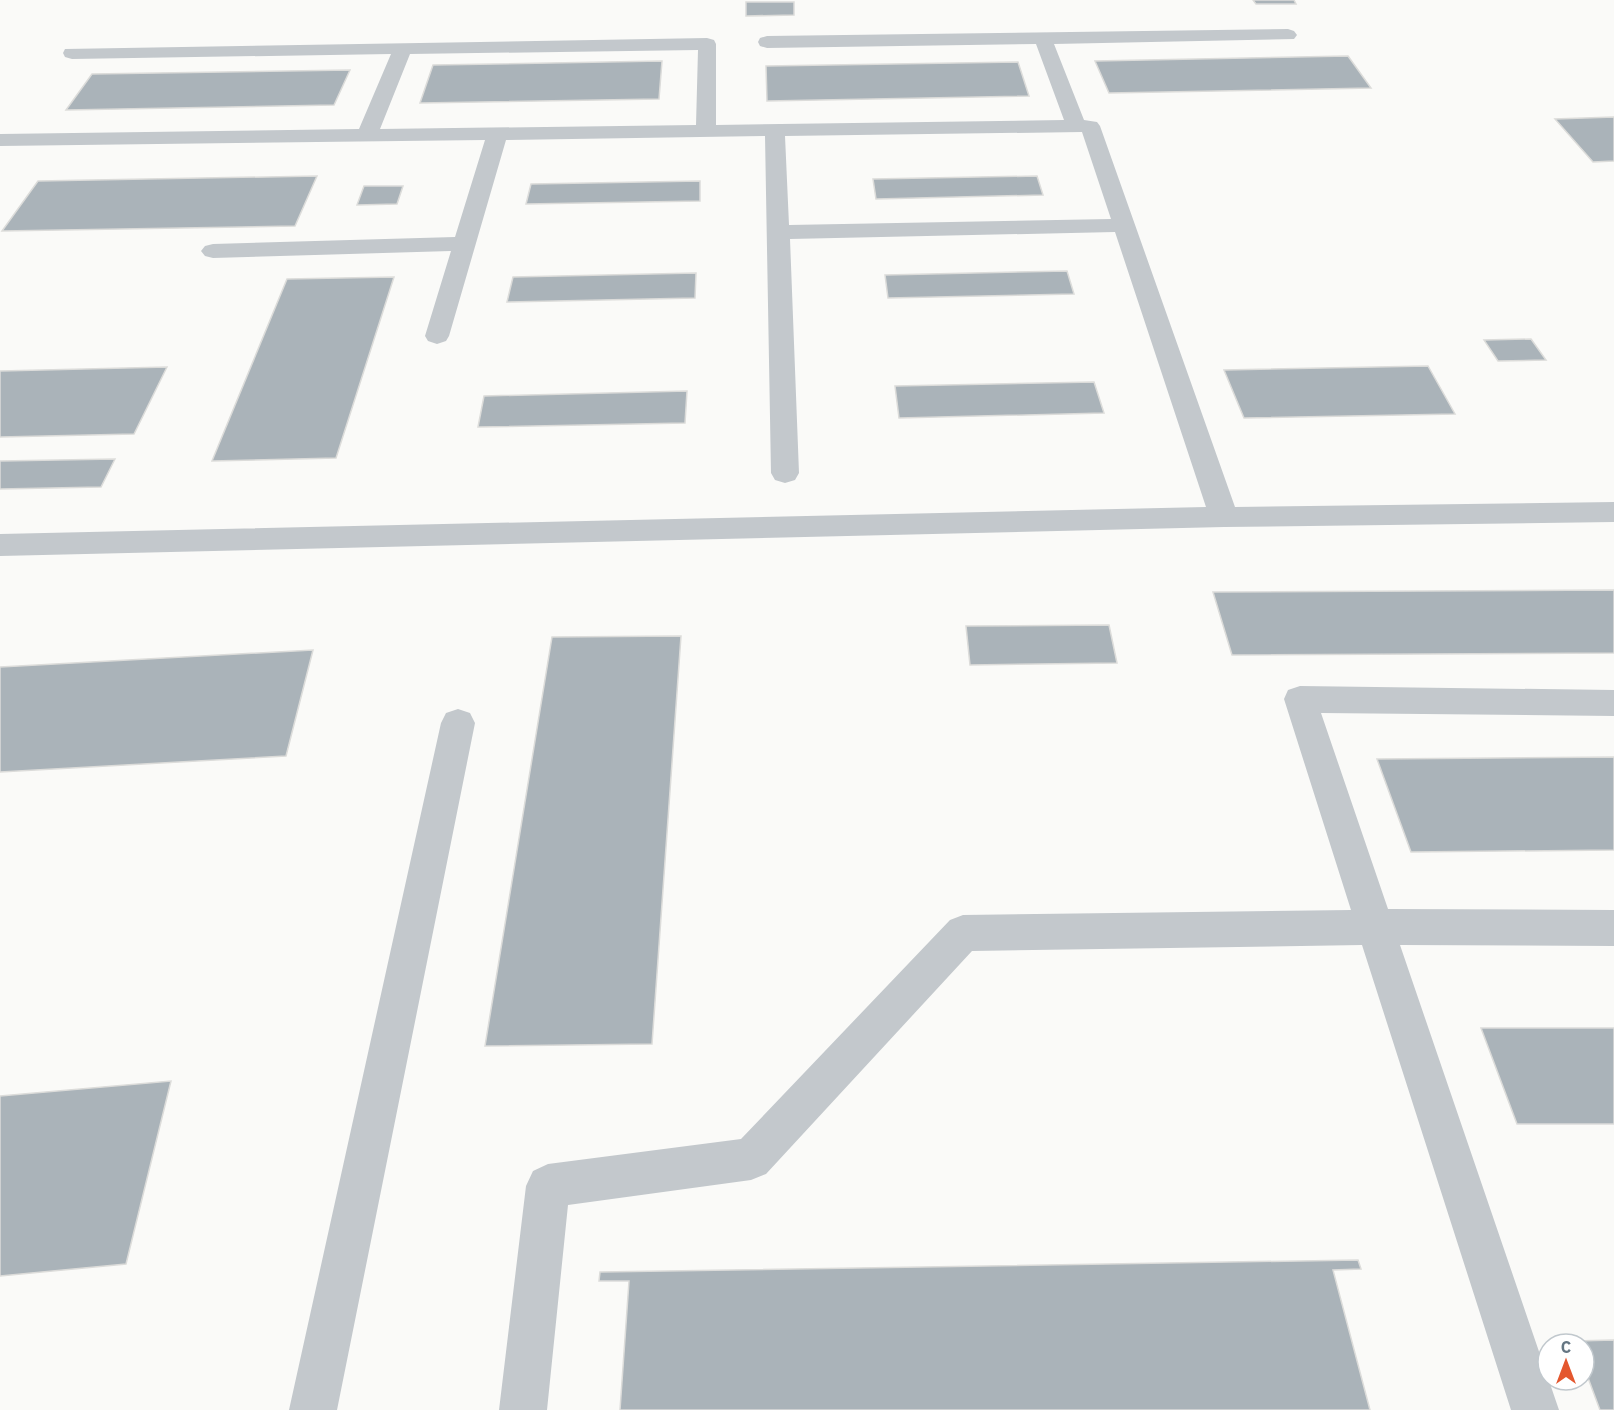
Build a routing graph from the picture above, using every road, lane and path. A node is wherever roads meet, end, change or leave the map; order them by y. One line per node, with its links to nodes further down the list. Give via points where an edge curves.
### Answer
1 (1288, 34): 2 (lane)
2 (1043, 38): 3 (lane); 6 (lane)
3 (767, 42)
4 (403, 48): 5 (lane); 8 (lane, via 707,44); 10 (lane)
5 (72, 53)
6 (1076, 126): 7 (lane); 12 (lane, via 1090,126)
7 (775, 130): 8 (lane); 13 (lane)
8 (706, 131): 9 (lane)
9 (497, 134): 10 (lane); 14 (lane)
10 (367, 135): 11 (lane)
11 (0, 140)
12 (1124, 225): 13 (lane); 19 (lane)
13 (778, 232): 17 (lane)
14 (466, 244): 15 (lane); 16 (lane)
15 (213, 251)
16 (437, 336)
17 (785, 473)
18 (1614, 512): 19 (lane)
19 (1224, 517): 20 (lane)
20 (0, 544)
21 (1614, 703): 23 (lane, via 1300,699)
22 (458, 723): 25 (lane)
23 (1375, 927): 24 (lane); 26 (lane, via 963,933 751,1159 548,1186); 27 (lane)
24 (1614, 928)
25 (313, 1410)
26 (523, 1410)
27 (1535, 1410)

